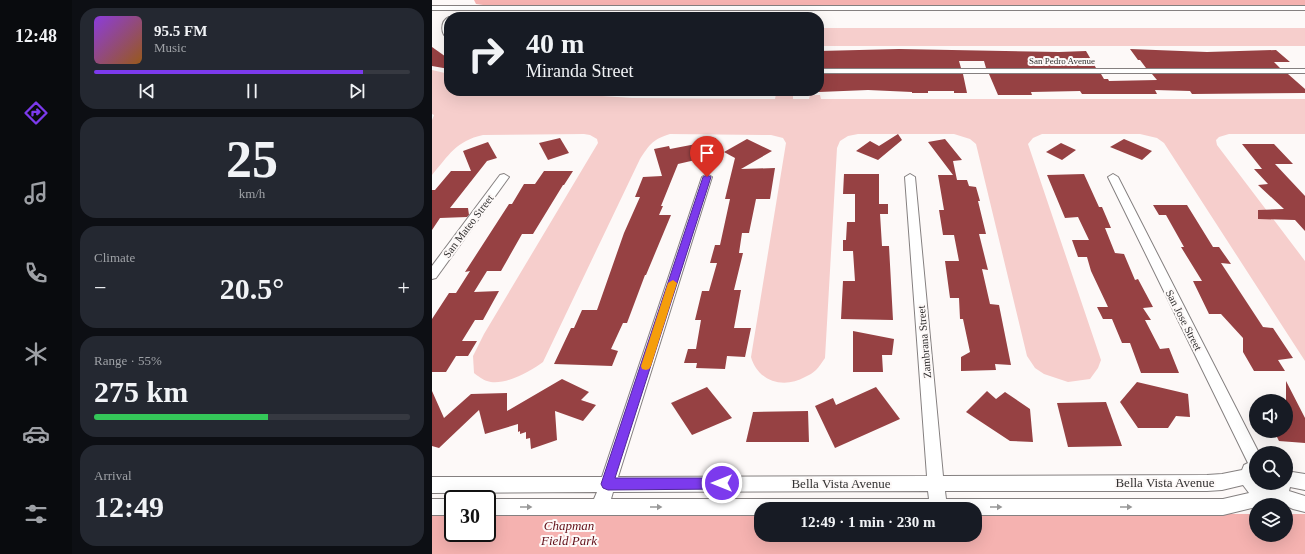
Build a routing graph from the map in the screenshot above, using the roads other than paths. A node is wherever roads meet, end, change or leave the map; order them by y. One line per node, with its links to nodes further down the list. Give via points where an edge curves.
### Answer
1 (471, 0): 3 (street)
2 (432, 8): 3 (street)
3 (461, 8): 4 (street); 5 (street)
4 (1305, 8)
5 (457, 12)
6 (824, 71): 7 (street, San Pedro Avenue)
7 (1305, 71)
8 (504, 177): 12 (street, San Mateo Street)
9 (707, 177): 18 (street)
10 (910, 177): 17 (street, Zambrana Street)
11 (1113, 177): 13 (street, San Jose Street)
12 (432, 275)
13 (1249, 459)
14 (1249, 471): 17 (street, Bella Vista Avenue, via 1222,482 1207,483)
15 (1293, 480): 16 (street)
16 (1305, 482)
17 (936, 483): 18 (street, Bella Vista Avenue); 21 (street, Zambrana Street)
18 (608, 484): 19 (street, Bella Vista Avenue); 26 (street)
19 (432, 485)
20 (1275, 490): 22 (street, via 1293,501); 28 (street, Bella Vista Avenue, one-way to 20, via 1223,507 1251,501)
21 (938, 502)
22 (1305, 504)
23 (432, 507): 24 (street)
24 (444, 507)
25 (496, 507): 26 (street, Bella Vista Avenue, one-way to 26)
26 (600, 507): 27 (street, Bella Vista Avenue, one-way to 27)
27 (754, 507)
28 (982, 507)

